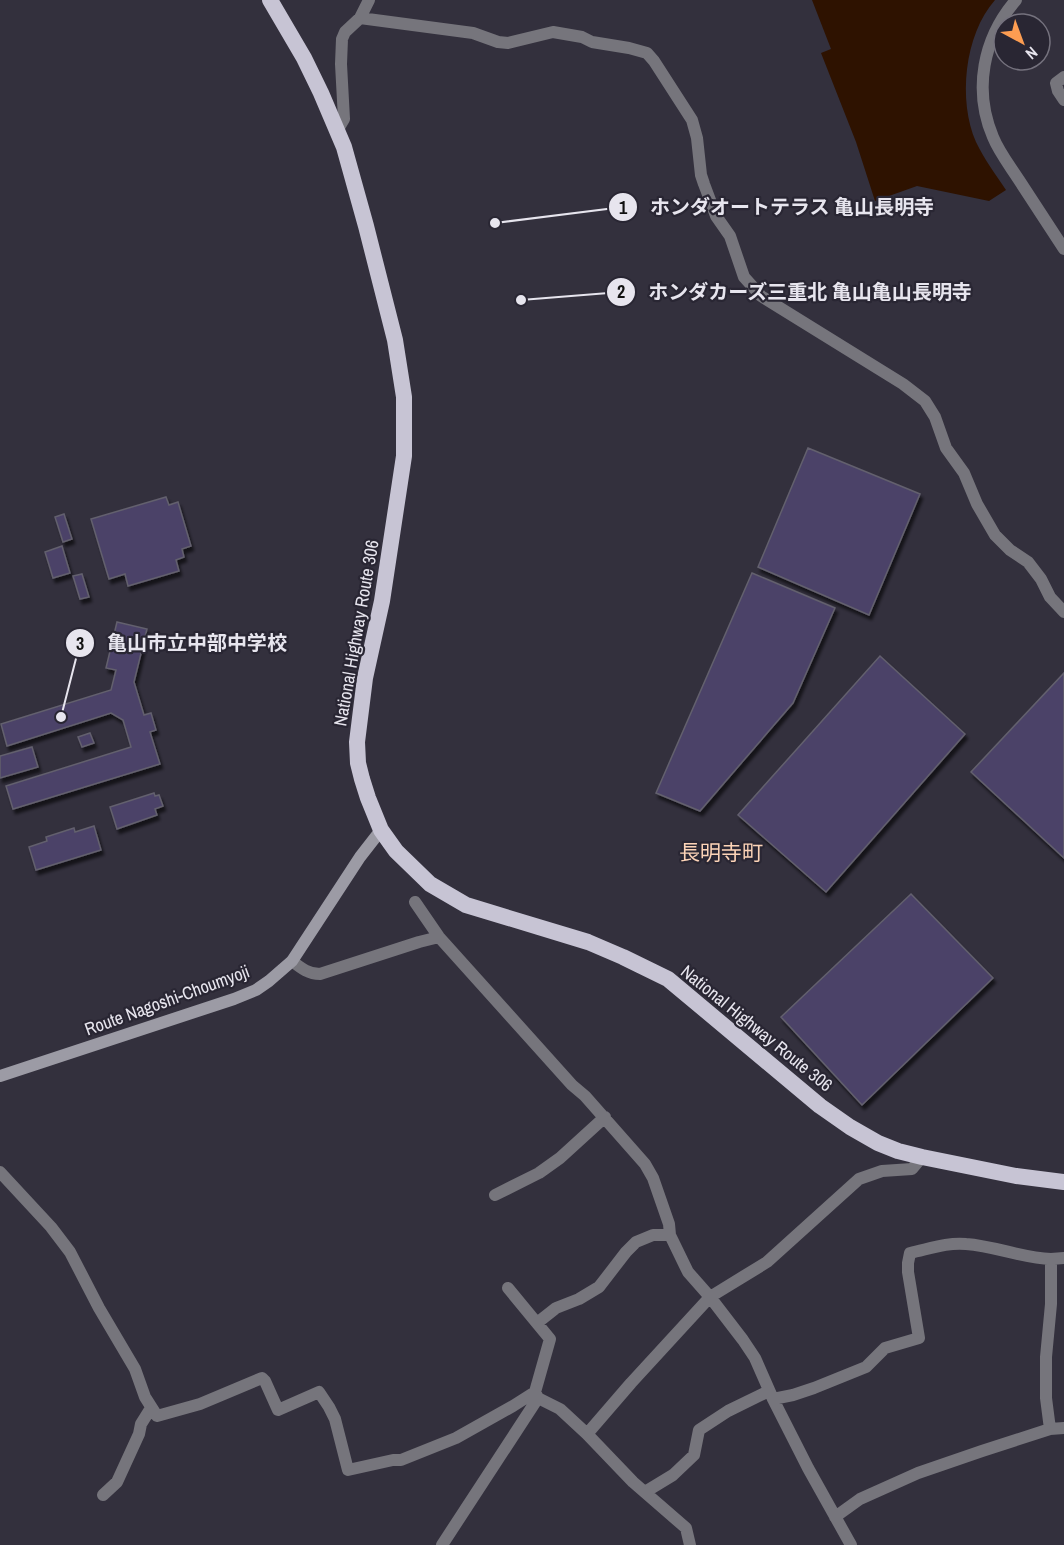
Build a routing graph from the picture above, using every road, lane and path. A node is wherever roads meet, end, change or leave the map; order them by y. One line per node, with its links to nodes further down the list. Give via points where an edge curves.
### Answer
1 (270, 0): 7 (highway, National Highway Route 306, via 304,58)
2 (369, 0): 4 (street)
3 (1016, 0): 8 (street, via 990,42 982,77 984,110 998,149)
4 (360, 18): 7 (street, via 342,39 344,119); 9 (street, via 473,33 508,43 553,32 647,53 692,120 701,175 716,216 730,236 744,277 761,296 925,401 936,417 946,448 968,479 976,504 995,535 1028,562)
5 (1064, 77): 6 (street, via 1056,83)
6 (1064, 100)
7 (337, 130): 10 (highway, National Highway Route 306, via 395,340 404,397 404,456 357,742 362,779)
8 (1064, 249)
9 (1064, 612)
10 (381, 830): 13 (main road, Route Nagoshi-Choumyoji); 16 (highway, National Highway Route 306, via 396,851 430,884 466,905 588,942 668,979 820,1106 878,1143)
11 (415, 902): 12 (street)
12 (439, 937): 13 (street, via 320,974 303,970); 15 (street)
13 (292, 961): 14 (main road, Route Nagoshi-Choumyoji, via 269,981 234,999)
14 (0, 1076)
15 (604, 1117): 19 (street, via 553,1163); 20 (street, via 653,1178)
16 (922, 1157): 18 (highway, National Highway Route 306); 24 (street, via 912,1169 882,1171 859,1179 766,1262)
17 (0, 1172): 28 (street, via 70,1252 135,1369)
18 (1064, 1182)
19 (495, 1195)
20 (670, 1235): 24 (street, via 688,1272); 25 (street, via 653,1235 636,1242 600,1287 556,1308)
21 (1064, 1258): 22 (street)
22 (1051, 1259): 27 (street, via 965,1243 910,1253 908,1263 919,1338 885,1348 866,1366 814,1388 793,1395); 30 (street, via 1046,1357)
23 (508, 1288): 25 (street)
24 (710, 1297): 27 (street, via 755,1358); 31 (street)
25 (537, 1323): 26 (street, via 550,1339)
26 (536, 1395): 28 (street, via 456,1438 401,1460 348,1470 335,1419 319,1392 278,1410 262,1378 200,1404 157,1416); 31 (street, via 560,1409); 35 (street)
27 (771, 1395): 32 (street, via 728,1411 699,1430 694,1455 673,1475); 34 (street)
28 (151, 1408): 33 (street, via 117,1482)
29 (1064, 1428): 30 (street)
30 (1050, 1429): 34 (street, via 918,1473 860,1499)
31 (587, 1434): 32 (street)
32 (645, 1492): 36 (street, via 686,1528)
33 (103, 1495)
34 (835, 1517): 37 (street)
35 (442, 1545)
36 (690, 1545)
37 (852, 1545)

